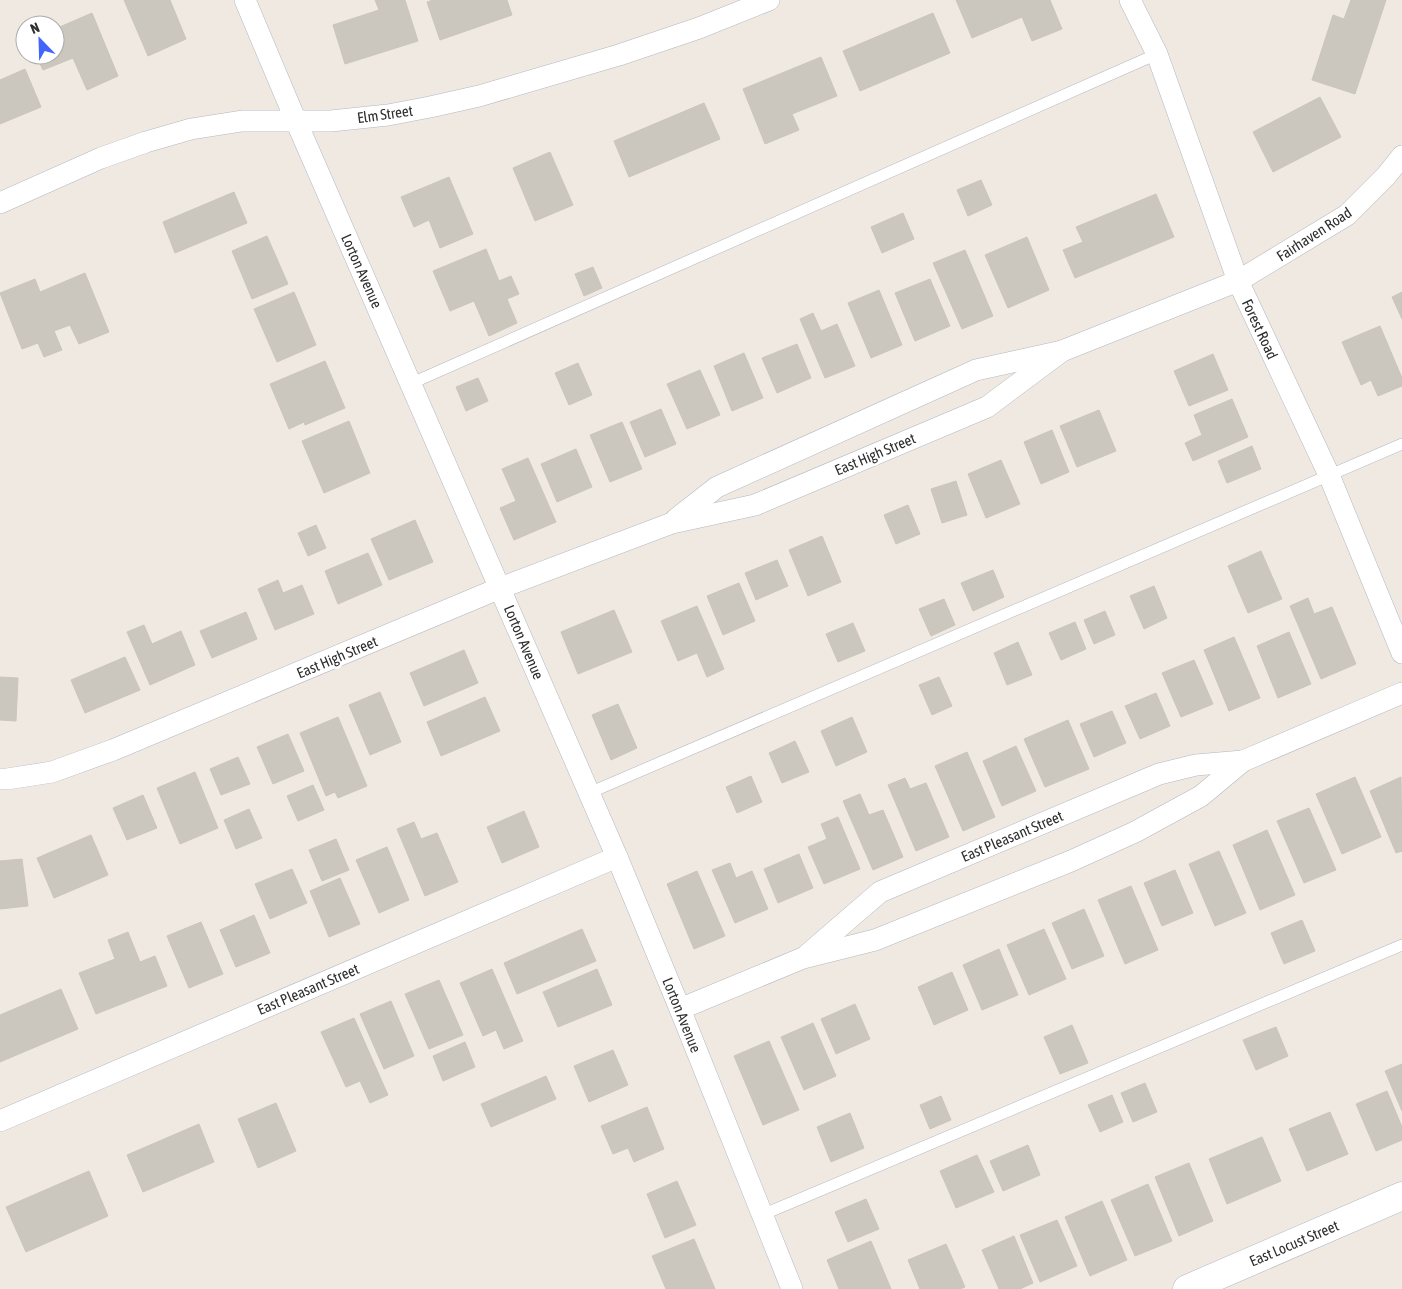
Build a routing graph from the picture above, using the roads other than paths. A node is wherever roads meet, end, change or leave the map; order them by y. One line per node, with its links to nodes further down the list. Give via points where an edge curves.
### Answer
1 (246, 0): 5 (street, Lorton Avenue)
2 (768, 0): 5 (street, Elm Street, via 620,55 479,96 388,115)
3 (1130, 0): 4 (street, Forest Road)
4 (1157, 54): 8 (street, Forest Road); 10 (lane)
5 (296, 121): 7 (street, Elm Street, via 242,121 191,129 101,158); 10 (street, Lorton Avenue)
6 (1402, 156): 8 (street, Fairhaven Road, via 1347,215)
7 (0, 203)
8 (1238, 281): 9 (street, East High Street); 12 (street, Forest Road)
9 (1062, 351): 13 (street, East High Street, via 976,370 717,487); 13 (street, East High Street, via 987,407 755,505)
10 (412, 383): 14 (street, Lorton Avenue)
11 (1402, 444): 12 (lane)
12 (1329, 475): 15 (street, Forest Road); 19 (lane)
13 (672, 523): 14 (street, East High Street)
14 (500, 588): 18 (street, East High Street, via 113,750 52,772); 19 (street, Lorton Avenue)
15 (1402, 653)
16 (1402, 693): 17 (street, East Pleasant Street)
17 (1243, 761): 22 (street, East Pleasant Street, via 1201,796 1135,832 1071,861 875,940); 22 (street, East Pleasant Street, via 1196,765 1159,774 880,892)
18 (0, 779)
19 (589, 793): 20 (street, Lorton Avenue)
20 (617, 857): 23 (street, Lorton Avenue); 24 (street, East Pleasant Street)
21 (1402, 945): 26 (lane)
22 (803, 958): 23 (street, East Pleasant Street)
23 (680, 1009): 26 (street, Lorton Avenue)
24 (0, 1121)
25 (1402, 1196): 28 (main road, East Locust Street)
26 (762, 1215): 27 (street, Lorton Avenue)
27 (792, 1289)
28 (1187, 1289)

